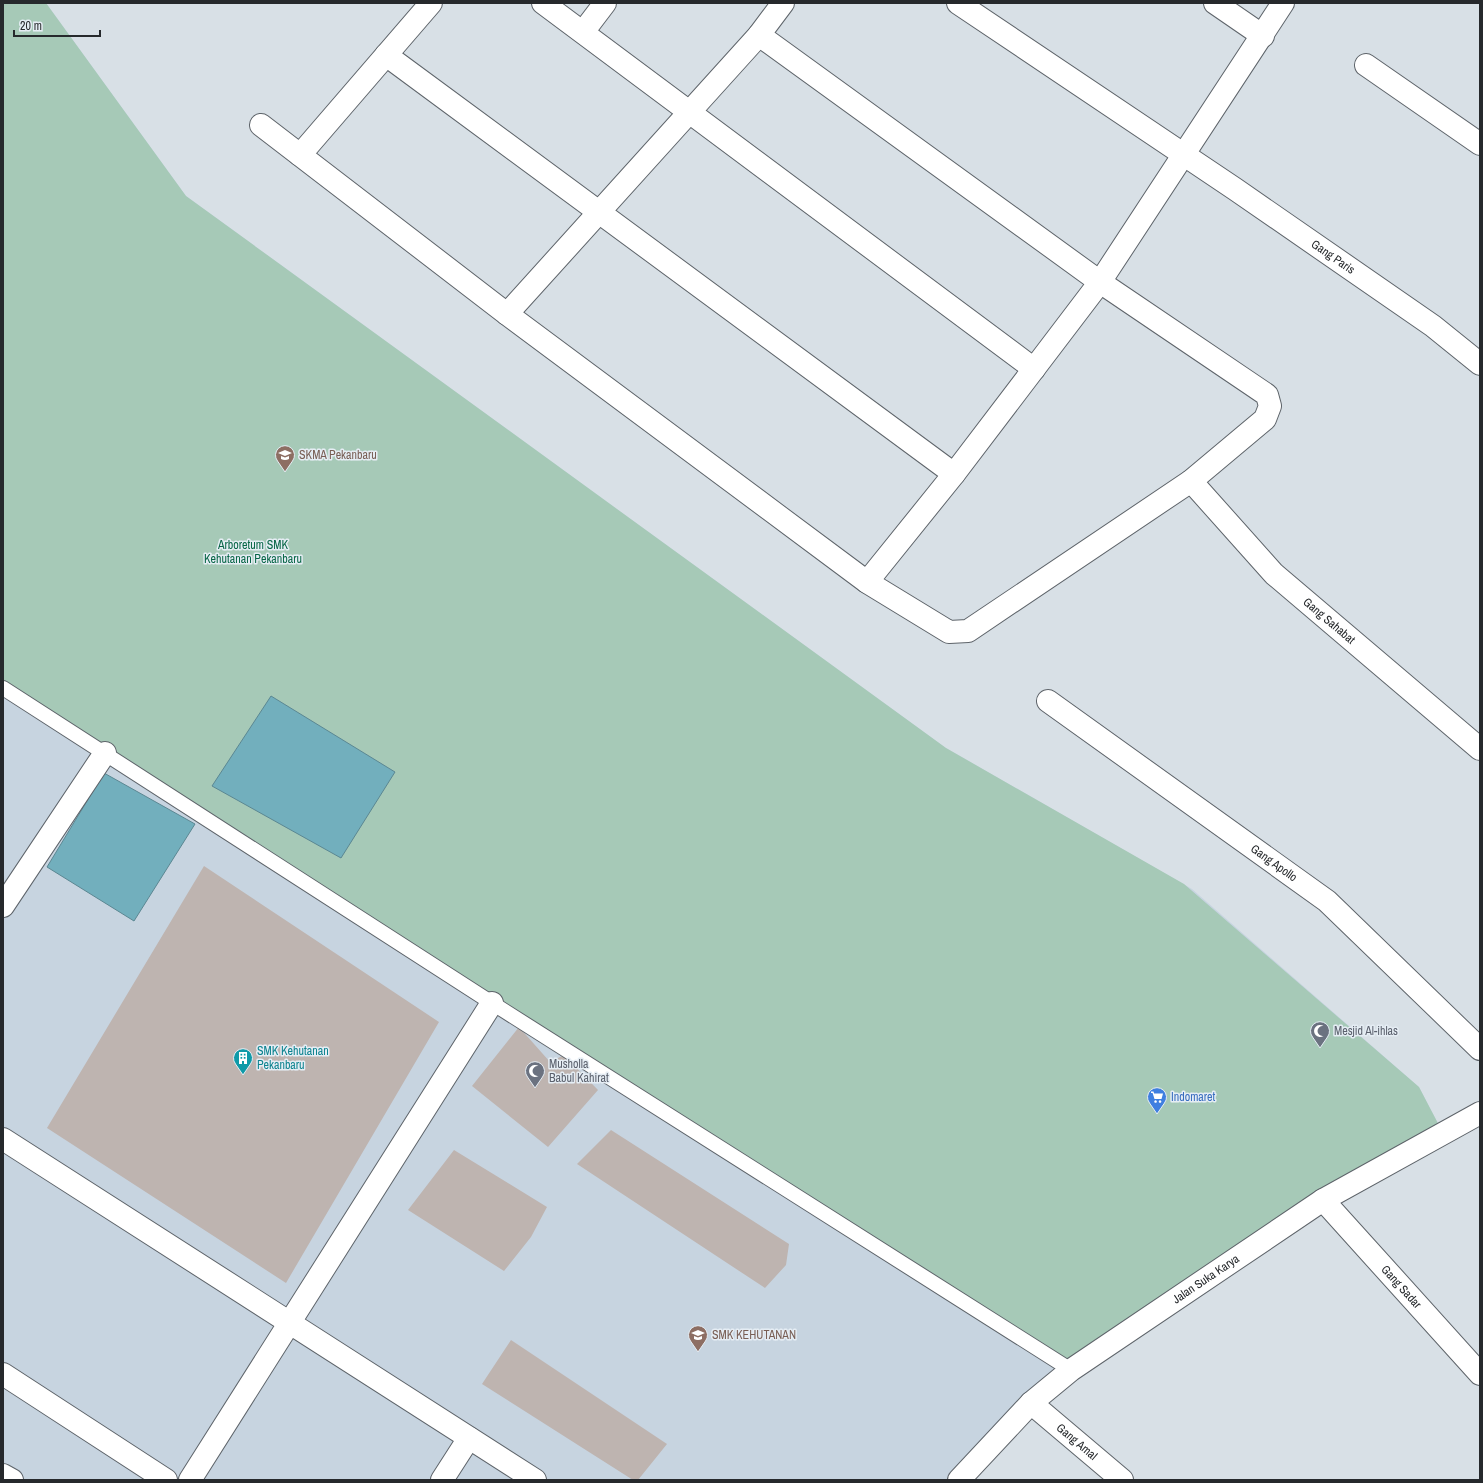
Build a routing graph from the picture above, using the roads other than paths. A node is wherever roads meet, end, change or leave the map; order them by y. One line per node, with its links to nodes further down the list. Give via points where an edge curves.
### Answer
1 (431, 3): 11 (street)
2 (543, 3): 8 (street)
3 (605, 3): 8 (street)
4 (783, 3): 9 (street)
5 (958, 3): 16 (street, Gang Paris)
6 (1215, 3): 10 (street)
7 (1283, 3): 10 (street)
8 (583, 32): 13 (street)
9 (760, 35): 13 (street); 19 (street)
10 (1263, 36): 16 (street)
11 (386, 55): 17 (street); 18 (street)
12 (1366, 65): 15 (street)
13 (690, 112): 18 (street); 22 (street)
14 (261, 125): 17 (street)
15 (1480, 144)
16 (1183, 153): 19 (street); 21 (street, Gang Paris, via 1434,326)
17 (300, 155): 20 (street)
18 (599, 212): 20 (street); 23 (street)
19 (1100, 282): 22 (street); 24 (street, via 1267,396 1270,406 1265,418)
20 (507, 314): 25 (street)
21 (1480, 364)
22 (1034, 369): 23 (street)
23 (954, 474): 25 (street)
24 (1191, 481): 25 (street, via 968,631 949,632); 28 (street, Gang Sahabat, via 1274,574)
25 (867, 582)
26 (3, 688): 29 (lane)
27 (1048, 701): 32 (street, Gang Apollo, via 1327,901)
28 (1480, 749)
29 (105, 753): 30 (street); 31 (lane)
30 (3, 906)
31 (492, 1002): 36 (street); 37 (lane)
32 (1480, 1049)
33 (1480, 1113): 35 (street, Jalan Suka Karya)
34 (3, 1139): 36 (street)
35 (1323, 1200): 37 (street, Jalan Suka Karya); 39 (street, Gang Sadar)
36 (289, 1323): 41 (street); 45 (street)
37 (1071, 1370): 40 (street, Jalan Suka Karya)
38 (3, 1374): 44 (street)
39 (1480, 1374)
40 (1031, 1403): 48 (street, Jalan Suka Karya); 49 (street, Gang Amal)
41 (469, 1438): 46 (street); 47 (street)
42 (3, 1475): 43 (street)
43 (12, 1480)
44 (166, 1480)
45 (190, 1480)
46 (442, 1480)
47 (535, 1480)
48 (959, 1480)
49 (1122, 1480)

